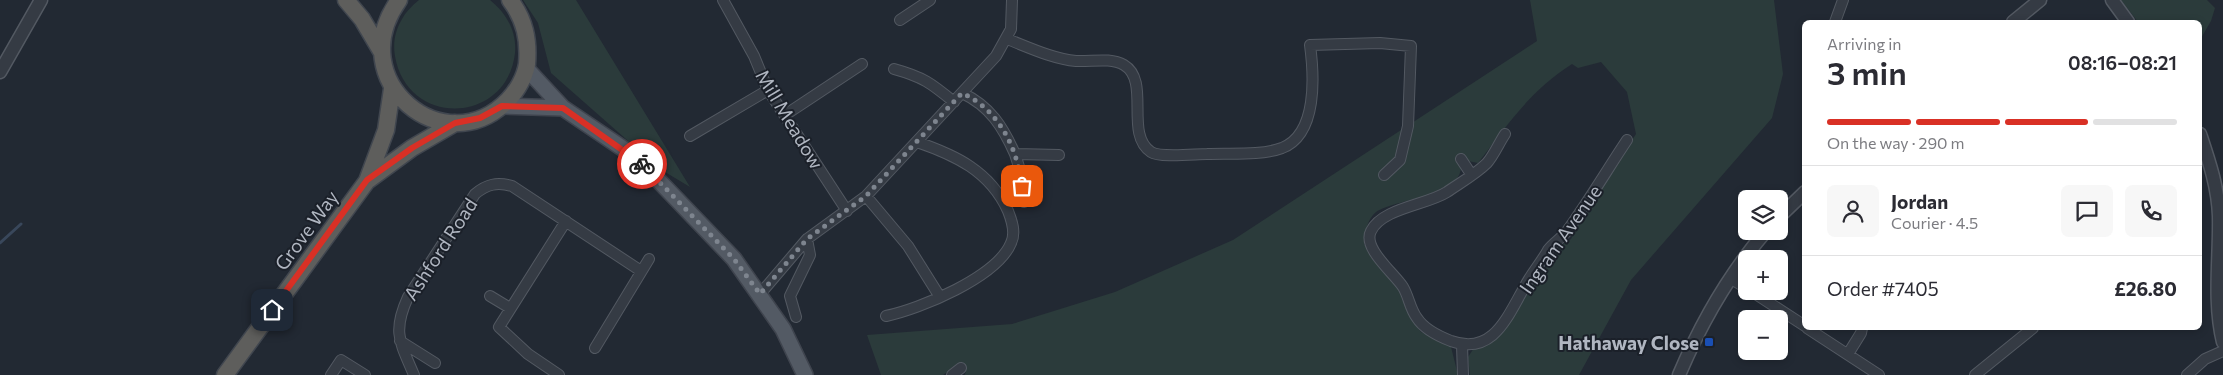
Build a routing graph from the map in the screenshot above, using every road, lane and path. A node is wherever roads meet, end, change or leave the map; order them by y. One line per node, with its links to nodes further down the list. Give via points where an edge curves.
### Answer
1 (41, 0): 20 (street)
2 (346, 0): 16 (highway)
3 (399, 0): 16 (highway, via 383,32)
4 (510, 0): 18 (highway, via 524,21 529,44)
5 (930, 0): 11 (street)
6 (1012, 0): 15 (street, via 1011,29)
7 (1842, 0): 12 (street)
8 (2040, 0): 13 (street)
9 (2112, 0): 14 (street)
10 (726, 2): 22 (street, Mill Meadow)
11 (900, 20)
12 (1836, 20)
13 (2015, 20)
14 (2127, 20)
15 (1007, 39): 23 (street); 38 (street, via 1074,61 1124,65 1130,70 1137,94 1140,139 1153,154 1172,155 1266,152 1284,148 1293,141 1311,110 1310,45 1411,46 1408,126 1400,160)
16 (381, 51): 21 (highway)
17 (862, 64): 27 (street)
18 (526, 68): 25 (highway, via 521,82); 26 (main road)
19 (894, 69): 24 (street, via 927,80)
20 (0, 72)
21 (392, 89): 28 (highway, via 419,114); 39 (highway, Grove Way, via 386,130)
22 (768, 90): 27 (street, Mill Meadow); 30 (street)
23 (962, 93): 24 (street); 34 (street, via 988,109)
24 (954, 102): 33 (street)
25 (502, 106): 26 (main road); 28 (highway, via 480,118)
26 (563, 108): 52 (main road, via 637,158 734,259)
27 (785, 115): 44 (street, Mill Meadow)
28 (455, 123): 39 (highway, Grove Way)
29 (1505, 134): 37 (street, via 1488,162)
30 (690, 136)
31 (1627, 140): 65 (street, Ingram Avenue, via 1565,233 1549,248 1506,322 1494,334)
32 (2202, 140): 64 (street, via 2213,170 2219,214 2218,308)
33 (917, 142): 41 (street); 54 (street, via 947,152 972,166 998,192 1013,222 1012,242 1002,259 990,270)
34 (1015, 154): 35 (street); 42 (street)
35 (1058, 155)
36 (1461, 159): 37 (street)
37 (1471, 174): 65 (street, via 1446,192 1378,222 1370,232 1370,245 1399,280 1416,318 1427,329)
38 (1384, 175)
39 (367, 180): 72 (highway, Grove Way)
40 (1802, 195): 43 (street)
41 (866, 196): 44 (street); 54 (street, via 908,246)
42 (1024, 202)
43 (1788, 208)
44 (846, 211): 46 (street)
45 (566, 221): 49 (street, Ashford Road); 56 (street); 63 (street, Ashford Road, via 512,186 502,183 483,188 475,194 408,298 397,328)
46 (807, 239): 52 (street); 58 (street, via 810,255 790,296)
47 (1759, 240): 50 (street)
48 (649, 259): 49 (street)
49 (641, 271): 66 (street)
50 (1730, 278): 51 (street); 80 (street, via 1696,335)
51 (1738, 283)
52 (760, 294): 77 (main road, via 783,329)
53 (490, 296): 56 (street)
54 (940, 297): 57 (street, via 909,311)
55 (1765, 300): 59 (street)
56 (510, 308): 76 (street, via 499,327 528,354)
57 (886, 316)
58 (796, 317)
59 (1802, 324)
60 (1811, 330): 68 (street)
61 (1862, 330): 68 (street)
62 (2026, 330): 81 (street)
63 (400, 341): 69 (street); 75 (street, Ashford Road)
64 (2223, 342)
65 (1462, 345): 79 (street)
66 (594, 348)
67 (2223, 352): 82 (street)
68 (1848, 354): 71 (street)
69 (436, 363)
70 (961, 368): 78 (street)
71 (1876, 374)
72 (225, 375)
73 (331, 375): 74 (street, via 341,360)
74 (365, 375)
75 (414, 375)
76 (559, 375)
77 (804, 375)
78 (952, 375)
79 (1463, 375)
80 (1679, 375)
81 (1975, 375)
82 (2187, 375)

